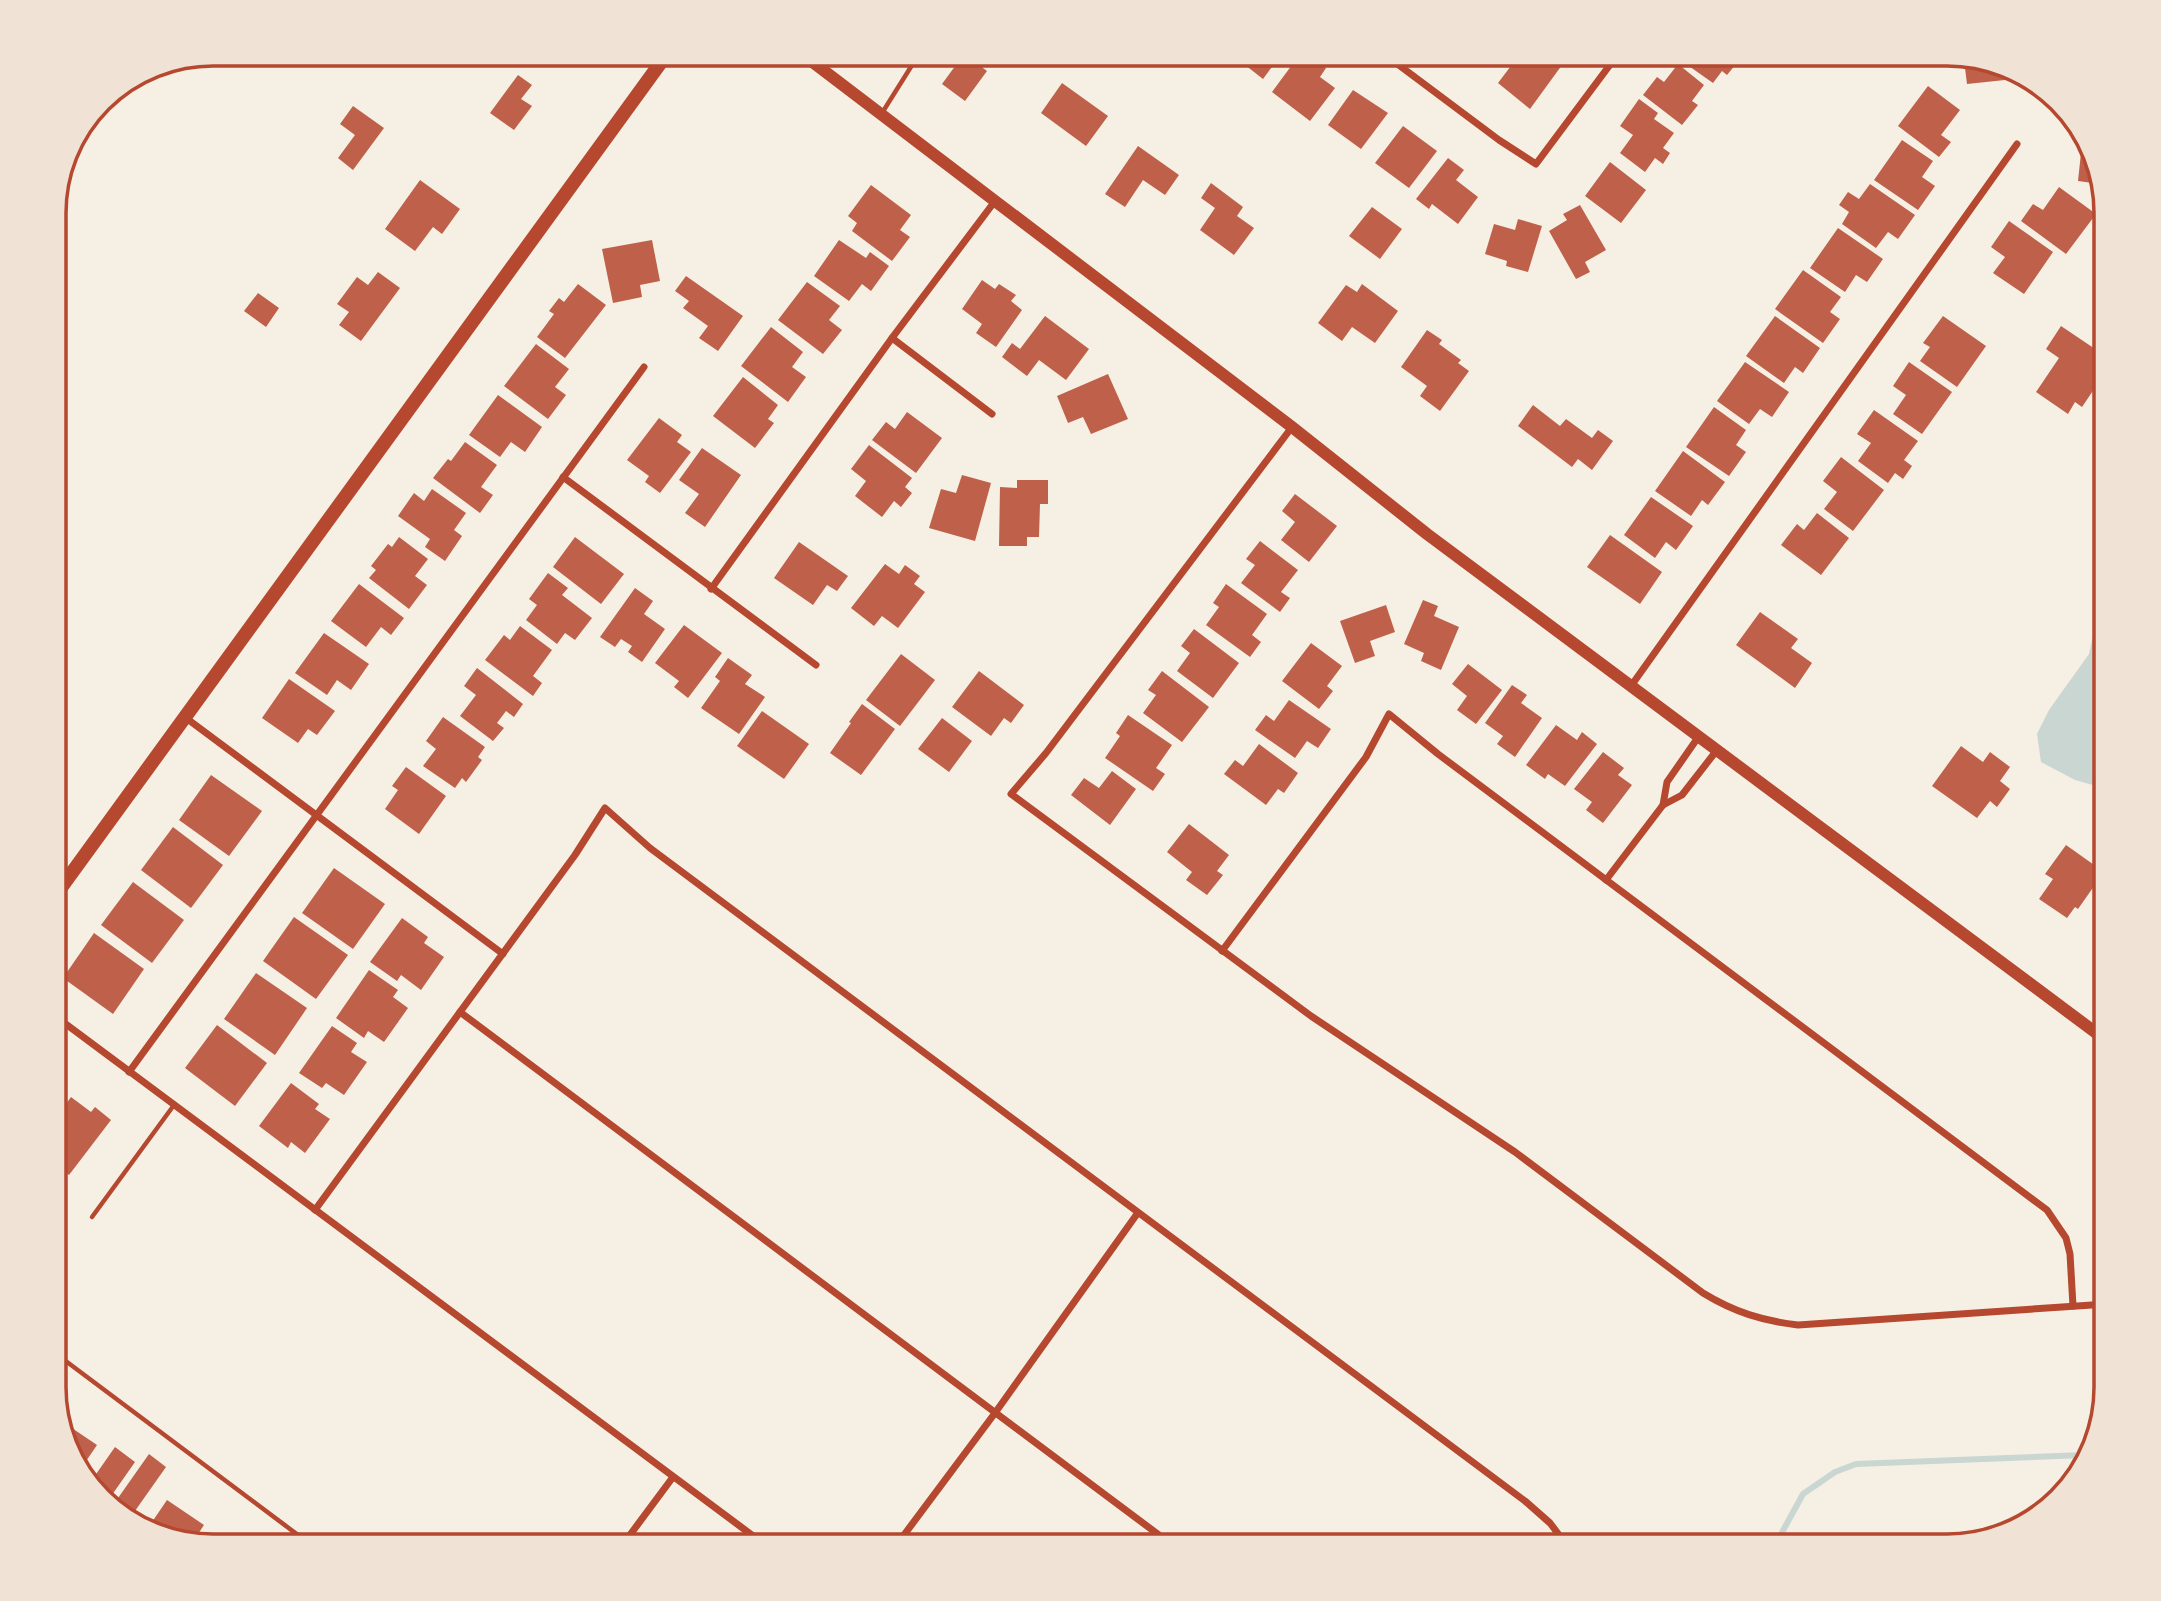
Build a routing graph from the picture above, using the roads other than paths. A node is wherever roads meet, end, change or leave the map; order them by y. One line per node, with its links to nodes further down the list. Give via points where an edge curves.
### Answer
1 (1400, 66): 2 (street, via 1536,164)
2 (1609, 66)
3 (658, 67): 17 (main road)
4 (819, 67): 6 (street)
5 (911, 67): 6 (lane)
6 (881, 113): 8 (street)
7 (2017, 144): 16 (street)
8 (995, 201): 9 (street); 12 (street)
9 (892, 338): 11 (street); 14 (street)
10 (644, 367): 13 (street)
11 (992, 414)
12 (1292, 427): 16 (street); 24 (street, via 1011,793)
13 (563, 477): 14 (street); 21 (street)
14 (712, 589): 15 (street)
15 (816, 665)
16 (1631, 686): 18 (street)
17 (186, 718): 21 (street); 22 (main road)
18 (1699, 736): 19 (street); 20 (street, via 1667,782)
19 (1717, 750): 20 (street, via 1682,795); 28 (street)
20 (1663, 805): 23 (street)
21 (317, 817): 25 (street); 29 (street)
22 (67, 880)
23 (1606, 880): 24 (street, via 1390,714 1366,757); 35 (street, via 2047,1210 2066,1238)
24 (1222, 951): 35 (street, via 1355,1047 1515,1152 1732,1309 1765,1321 1817,1325)
25 (503, 954): 26 (street); 32 (street, via 605,808 650,848)
26 (460, 1012): 31 (street); 37 (street)
27 (67, 1025): 29 (street)
28 (2094, 1031)
29 (129, 1072): 30 (street)
30 (174, 1105): 31 (street); 33 (lane)
31 (316, 1210): 38 (street)
32 (1137, 1214): 37 (street); 44 (street, via 1525,1501)
33 (92, 1217)
34 (2094, 1305): 35 (street)
35 (2073, 1306)
36 (67, 1362): 39 (lane)
37 (995, 1413): 42 (street); 43 (street)
38 (673, 1477): 40 (street); 41 (street)
39 (297, 1534)
40 (631, 1534)
41 (750, 1534)
42 (905, 1534)
43 (1158, 1534)
44 (1559, 1534)

